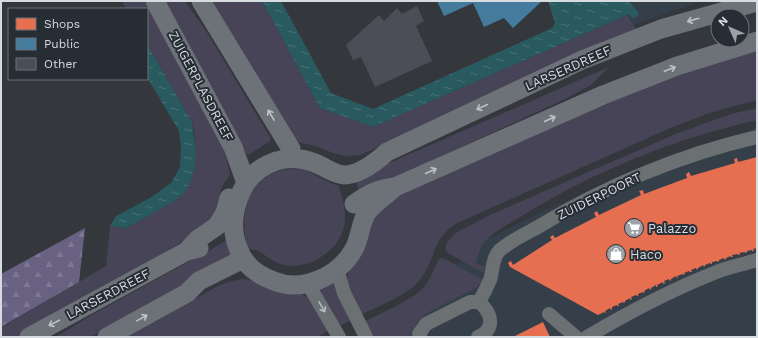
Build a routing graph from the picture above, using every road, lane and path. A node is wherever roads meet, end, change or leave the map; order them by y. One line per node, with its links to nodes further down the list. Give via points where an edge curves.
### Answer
1 (155, 1): 8 (main road, ZUIGERPLASDREEF, via 234,147)
2 (201, 1): 6 (main road, one-way to 2)
3 (757, 2): 7 (main road, LARSERDREEF, one-way to 7, via 661,29 582,60 387,152 374,163 350,174)
4 (757, 41): 9 (main road, one-way to 4, via 365,196 381,189 395,187 603,95 677,66)
5 (757, 138): 15 (street, ZUIDERPOORT, via 700,153 636,176 512,242 498,252 490,280)
6 (291, 149): 7 (main road, via 318,152 331,159); 8 (main road, via 263,156 252,163)
7 (341, 170): 8 (main road, via 337,174 313,162 292,158 279,160); 9 (main road)
8 (244, 178): 10 (main road, via 232,190)
9 (360, 209): 13 (main road)
10 (227, 222): 12 (main road); 17 (main road, LARSERDREEF, one-way to 17, via 198,239 187,251)
11 (757, 260): 24 (street, via 720,271 665,294)
12 (248, 264): 13 (main road, via 255,262 287,276 296,276); 14 (main road, via 266,278 279,283); 18 (main road, one-way to 12, via 187,293 199,281)
13 (336, 264): 14 (main road, via 318,280); 20 (street, via 344,293)
14 (308, 284): 19 (street, one-way to 19)
15 (479, 302): 21 (street, via 470,302 426,324 419,334); 22 (street, via 485,307 491,320 490,328)
16 (549, 314): 23 (street)
17 (30, 337)
18 (107, 337)
19 (339, 337)
20 (366, 337)
21 (420, 337)
22 (478, 337)
23 (576, 337)
24 (587, 337)

